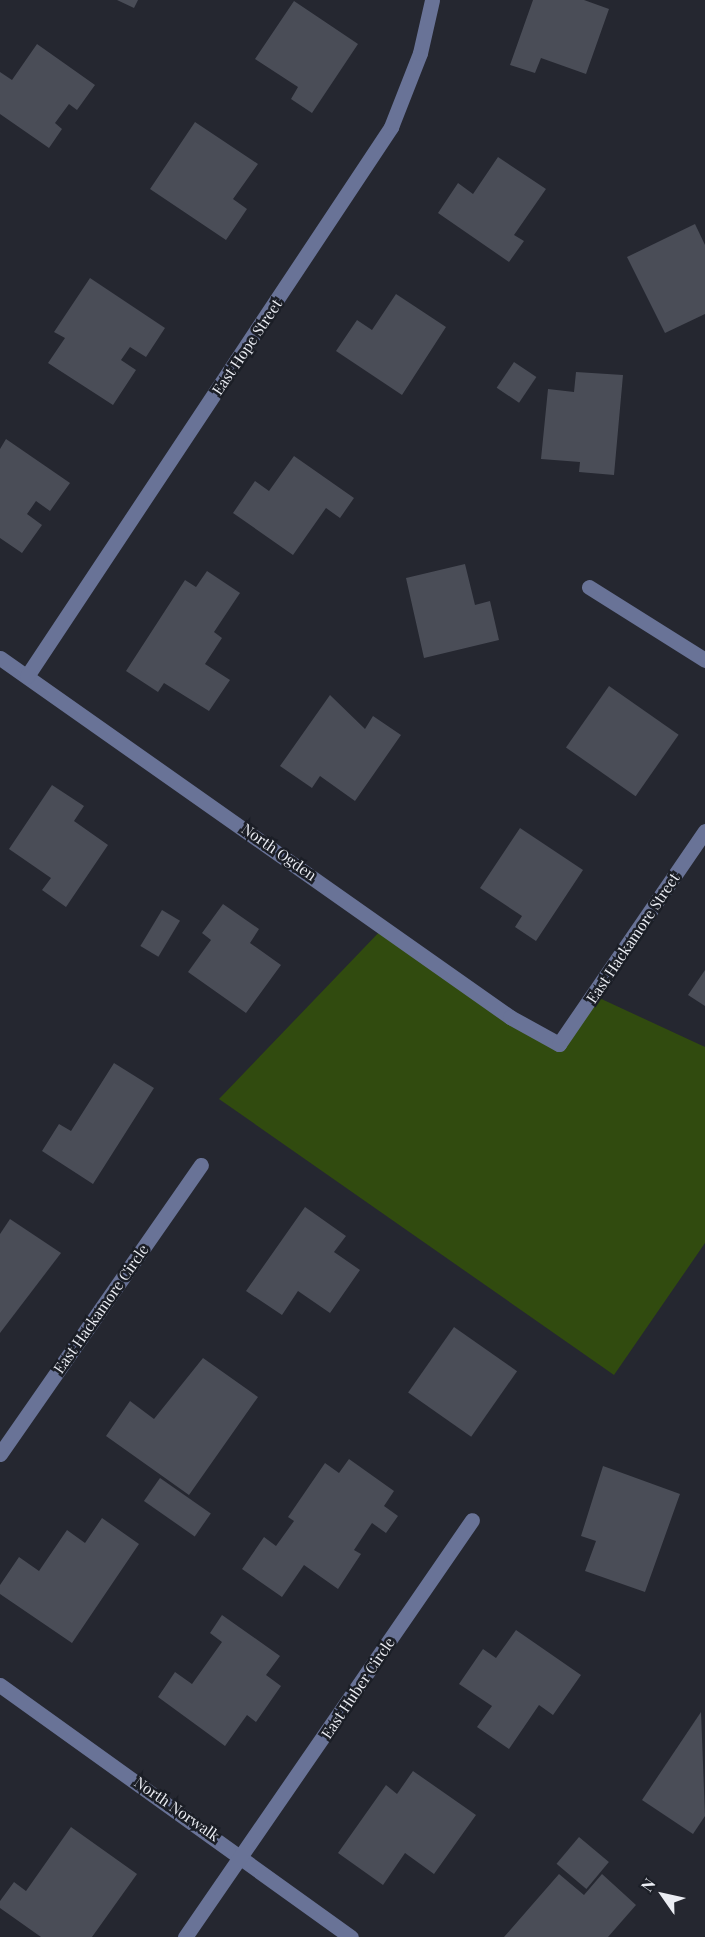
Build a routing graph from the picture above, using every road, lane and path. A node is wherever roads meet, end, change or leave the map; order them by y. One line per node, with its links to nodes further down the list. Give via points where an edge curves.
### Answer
1 (432, 0): 5 (street, East Hope Street, via 420,53 392,127)
2 (589, 587): 4 (street)
3 (0, 658): 5 (street, North Ogden)
4 (705, 660)
5 (27, 676): 7 (street, North Ogden, via 510,1017)
6 (705, 831): 7 (street, East Hackamore Street)
7 (559, 1044)
8 (201, 1165): 9 (street, East Hackamore Circle)
9 (0, 1454)
10 (472, 1520): 12 (street, East Huber Circle)
11 (0, 1685): 12 (street, North Norwalk)
12 (244, 1855): 13 (street, East Huber Circle); 14 (street, North Norwalk)
13 (185, 1937)
14 (351, 1937)

